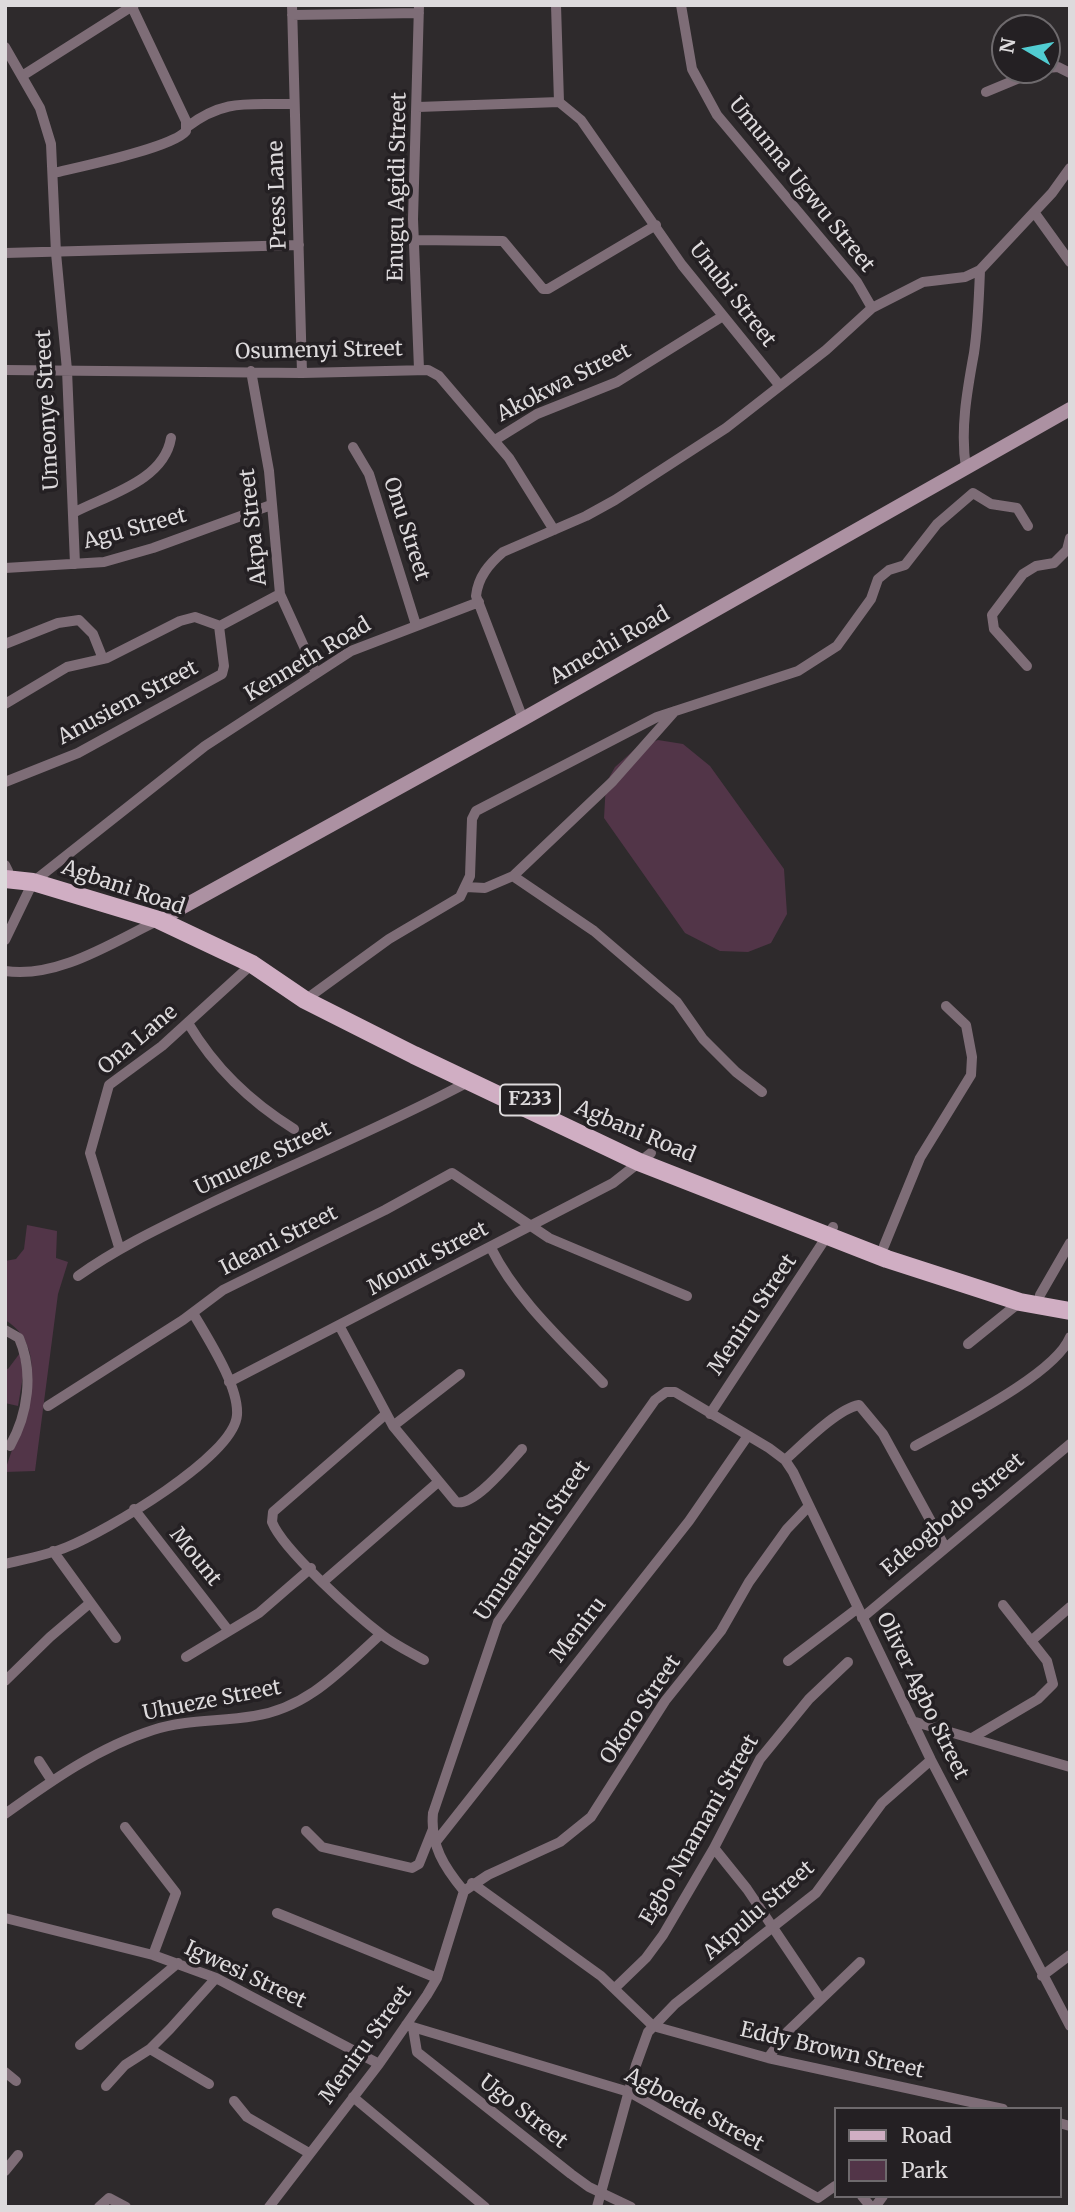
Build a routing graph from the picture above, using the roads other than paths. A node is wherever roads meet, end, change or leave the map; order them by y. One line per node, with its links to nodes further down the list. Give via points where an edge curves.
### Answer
1 (556, 5): 10 (street)
2 (681, 5): 24 (street, Umunna Ugwu Street, via 692,69 717,115 857,282)
3 (133, 6): 7 (street); 13 (street)
4 (419, 9): 5 (street, Press Lane); 12 (street, Enugu Agidi Street)
5 (292, 10): 11 (street, Press Lane)
6 (5, 47): 7 (street, Umeonye Street)
7 (22, 76): 15 (street, Umeonye Street, via 47,125)
8 (1005, 84): 9 (street)
9 (986, 92)
10 (559, 102): 12 (street); 17 (street, Unubi Street, via 581,120)
11 (294, 104): 13 (street, via 213,108); 19 (street, Press Lane)
12 (418, 107): 18 (street, Enugu Agidi Street)
13 (187, 127): 15 (street, via 182,136)
14 (1070, 168): 16 (street)
15 (54, 173): 21 (street, Umeonye Street)
16 (1034, 212): 22 (street); 23 (street)
17 (656, 225): 18 (street, via 580,273 543,289 503,241); 25 (street, Unubi Street)
18 (414, 240): 26 (street, Enugu Agidi Street)
19 (299, 244): 21 (street); 30 (street, Press Lane)
20 (5, 253): 21 (street)
21 (56, 253): 28 (street, Umeonye Street)
22 (1070, 262)
23 (980, 270): 24 (street, via 965,277 923,282); 36 (street, via 974,351 966,388)
24 (873, 308): 31 (street)
25 (723, 316): 31 (street, Unubi Street); 34 (street, Akokwa Street, via 617,382 537,414)
26 (419, 369): 30 (street, Osumenyi Street); 34 (street, Osumenyi Street, via 439,376)
27 (5, 370): 28 (street, Osumenyi Street)
28 (67, 370): 29 (street, Osumenyi Street); 38 (street, Umeonye Street)
29 (251, 371): 30 (street, Osumenyi Street); 37 (street, Akpa Street)
30 (302, 373)
31 (780, 386): 40 (street, via 726,428 615,500)
32 (1070, 409): 36 (main road, Amechi Road)
33 (171, 438): 38 (street, via 169,451 154,471)
34 (495, 440): 40 (street, Osumenyi Street)
35 (353, 447): 46 (street, Onu Street, via 369,474)
36 (966, 468): 54 (main road, Amechi Road)
37 (271, 505): 42 (street, Agu Street, via 153,548 104,562); 44 (street, Akpa Street)
38 (73, 513): 42 (street, Umeonye Street)
39 (1028, 526): 53 (street, via 1017,508 991,504 973,493 937,524 905,565 878,579 871,599 836,646 798,671)
40 (554, 530): 45 (street, via 493,561 479,583)
41 (1069, 548): 50 (street, via 1051,565 1036,566 1023,574 992,615 994,629)
42 (75, 564): 43 (street, Agu Street)
43 (5, 568)
44 (280, 594): 47 (street); 51 (street, Akpa Street)
45 (479, 601): 46 (street, Kenneth Road); 54 (street)
46 (416, 625): 51 (street, Kenneth Road, via 352,651)
47 (219, 626): 49 (street, via 195,617 180,621); 55 (street, Anusiem Street, via 222,674 78,753)
48 (5, 644): 49 (street, via 58,623 79,620 93,634)
49 (103, 659): 52 (street, via 67,667)
50 (1027, 666)
51 (316, 673): 58 (street, Kenneth Road, via 160,779)
52 (5, 704)
53 (676, 711): 57 (street, via 612,781); 59 (street, via 590,750 476,811)
54 (523, 719): 60 (main road, Amechi Road)
55 (5, 782)
56 (6, 871): 58 (main road, Agbani Road / F233)
57 (513, 876): 59 (street, via 485,888); 68 (street, via 594,931 677,1002 703,1039)
58 (35, 880): 60 (main road, Agbani Road / F233); 61 (street)
59 (466, 887): 64 (street, via 452,904 389,939)
60 (164, 917): 62 (main road, Agbani Road / F233); 63 (street, via 79,959 34,973); 64 (main road, Agbani Road / F233)
61 (5, 940)
62 (252, 964): 64 (main road, Agbani Road / F233); 66 (street, Ona Lane)
63 (5, 971)
64 (309, 997): 67 (main road, Agbani Road / F233); 70 (main road, Agbani Road / F233)
65 (946, 1006): 74 (street, via 966,1025 971,1075 920,1158)
66 (188, 1023): 69 (street, via 232,1083); 75 (street, Ona Lane, via 111,1082 90,1141 90,1160)
67 (468, 1082): 70 (main road, Agbani Road / F233); 75 (street, Umueze Street, via 390,1123)
68 (762, 1092)
69 (294, 1129)
70 (645, 1157): 71 (street, Mount Street, via 613,1183); 72 (main road, Agbani Road / F233)
71 (534, 1226): 76 (street, Mount Street); 78 (street, via 575,1250); 83 (street, Ideani Street, via 449,1173 223,1290)
72 (831, 1231): 74 (main road, Agbani Road / F233); 81 (main road, Agbani Road / F233, via 887,1259); 93 (street, Meniru Street)
73 (1070, 1243): 79 (street)
74 (884, 1246): 79 (main road, Agbani Road / F233, via 963,1275)
75 (118, 1247): 77 (street, Umueze Street)
76 (491, 1248): 84 (street, Mount Street); 90 (street, via 510,1281)
77 (78, 1276)
78 (688, 1296)
79 (1040, 1296): 80 (main road, Agbani Road / F233)
80 (1070, 1300)
81 (1020, 1302): 82 (main road, Agbani Road / F233); 87 (street)
82 (1070, 1311)
83 (193, 1313): 89 (street); 91 (street, Ideani Street)
84 (340, 1327): 89 (street, Mount Street); 92 (street)
85 (5, 1330): 97 (street, via 19,1338 23,1348 27,1391 18,1432)
86 (1070, 1338): 98 (street, via 1052,1360 1000,1398)
87 (968, 1344)
88 (460, 1374): 94 (street)
89 (229, 1382): 103 (street, via 237,1412 229,1439 185,1478)
90 (603, 1383)
91 (48, 1406)
92 (386, 1414): 94 (street); 107 (street, via 273,1512 273,1526)
93 (710, 1414): 95 (street); 130 (street, Umuaniachi Street, via 675,1392 654,1400 509,1604 485,1654 436,1803)
94 (393, 1426): 101 (street)
95 (747, 1437): 100 (street); 132 (street, Meniru, via 689,1521)
96 (1070, 1444): 104 (street, Edeogbodo Street)
97 (10, 1446)
98 (915, 1446)
99 (522, 1449): 101 (street, via 490,1484 463,1503)
100 (785, 1460): 102 (street, Oliver Agbo Street); 104 (street, via 852,1406 861,1406 883,1434)
101 (437, 1483): 108 (street)
102 (809, 1507): 112 (street, Oliver Agbo Street); 134 (street, Okoro Street, via 787,1529 721,1631 665,1701 591,1817 551,1847)
103 (134, 1509): 105 (street, via 92,1535); 113 (street, Mount)
104 (945, 1547): 112 (street, Edeogbodo Street)
105 (53, 1551): 106 (street); 109 (street)
106 (5, 1564)
107 (311, 1569): 108 (street); 113 (street, via 260,1613)
108 (324, 1581): 114 (street)
109 (90, 1603): 115 (street); 121 (street)
110 (1003, 1605): 116 (street)
111 (1070, 1607): 116 (street)
112 (860, 1613): 119 (street, Edeogbodo Street); 122 (street, Oliver Agbo Street)
113 (229, 1630): 117 (street)
114 (382, 1634): 118 (street); 127 (street, Uhueze Street, via 303,1701 257,1716 179,1723 150,1731)
115 (116, 1638)
116 (1031, 1641): 123 (street, via 1052,1673 1050,1689)
117 (186, 1657)
118 (424, 1660)
119 (788, 1661)
120 (848, 1662): 133 (street, Egbo Nnamani Street, via 770,1745)
121 (5, 1681)
122 (912, 1721): 123 (street); 124 (street, Oliver Agbo Street)
123 (972, 1738): 126 (street)
124 (931, 1759): 137 (street, Akpulu Street, via 882,1803 816,1893); 142 (street, Oliver Agbo Street)
125 (39, 1761): 127 (street)
126 (1070, 1767)
127 (52, 1781): 128 (street, Uhueze Street)
128 (5, 1814)
129 (125, 1828): 138 (street, via 176,1893)
130 (433, 1829): 131 (street, via 419,1864 412,1868 322,1847); 132 (street, Umuaniachi Street)
131 (306, 1831)
132 (435, 1843): 134 (street, Umuaniachi Street, via 445,1867)
133 (714, 1848): 137 (street); 145 (street, Egbo Nnamani Street, via 657,1944)
134 (468, 1887): 144 (street, Meniru Street); 145 (street)
135 (277, 1913): 144 (street)
136 (5, 1918): 138 (street, Igwesi Street)
137 (773, 1927): 146 (street); 147 (street, Akpulu Street)
138 (153, 1955): 141 (street, Igwesi Street)
139 (1070, 1955): 142 (street)
140 (860, 1962): 146 (street)
141 (178, 1963): 143 (street, Igwesi Street); 150 (street)
142 (1041, 1976): 148 (street, Oliver Agbo Street)
143 (216, 1978): 151 (street); 153 (street, Igwesi Street)
144 (437, 1978): 149 (street, Meniru Street)
145 (615, 1987): 147 (street)
146 (821, 1999): 152 (street)
147 (655, 2023): 152 (street, Eddy Brown Street); 158 (street, via 644,2040)
148 (1070, 2026)
149 (410, 2027): 153 (street, Meniru Street); 158 (street, Agboede Street); 168 (street, Ugo Street, via 417,2052 560,2166)
150 (80, 2045)
151 (150, 2049): 156 (street); 157 (street, via 125,2065)
152 (768, 2058): 160 (street, Eddy Brown Street)
153 (379, 2064): 159 (street, Meniru Street)
154 (5, 2072): 155 (street)
155 (16, 2081)
156 (209, 2084)
157 (106, 2086)
158 (629, 2092): 168 (street); 169 (street, Agboede Street)
159 (353, 2097): 164 (street, Meniru Street); 173 (street)
160 (958, 2098): 162 (street); 163 (street, Eddy Brown Street)
161 (233, 2101): 164 (street, via 247,2116)
162 (951, 2107)
163 (995, 2107)
164 (309, 2153): 172 (street, Meniru Street)
165 (19, 2155): 166 (street)
166 (5, 2171)
167 (834, 2187): 169 (street, Agboede Street)
168 (601, 2193): 174 (street); 175 (street, Ugo Street)
169 (818, 2203)
170 (99, 2207): 171 (street, via 109,2198)
171 (127, 2207)
172 (269, 2207)
173 (485, 2207)
174 (597, 2207)
175 (631, 2207)

